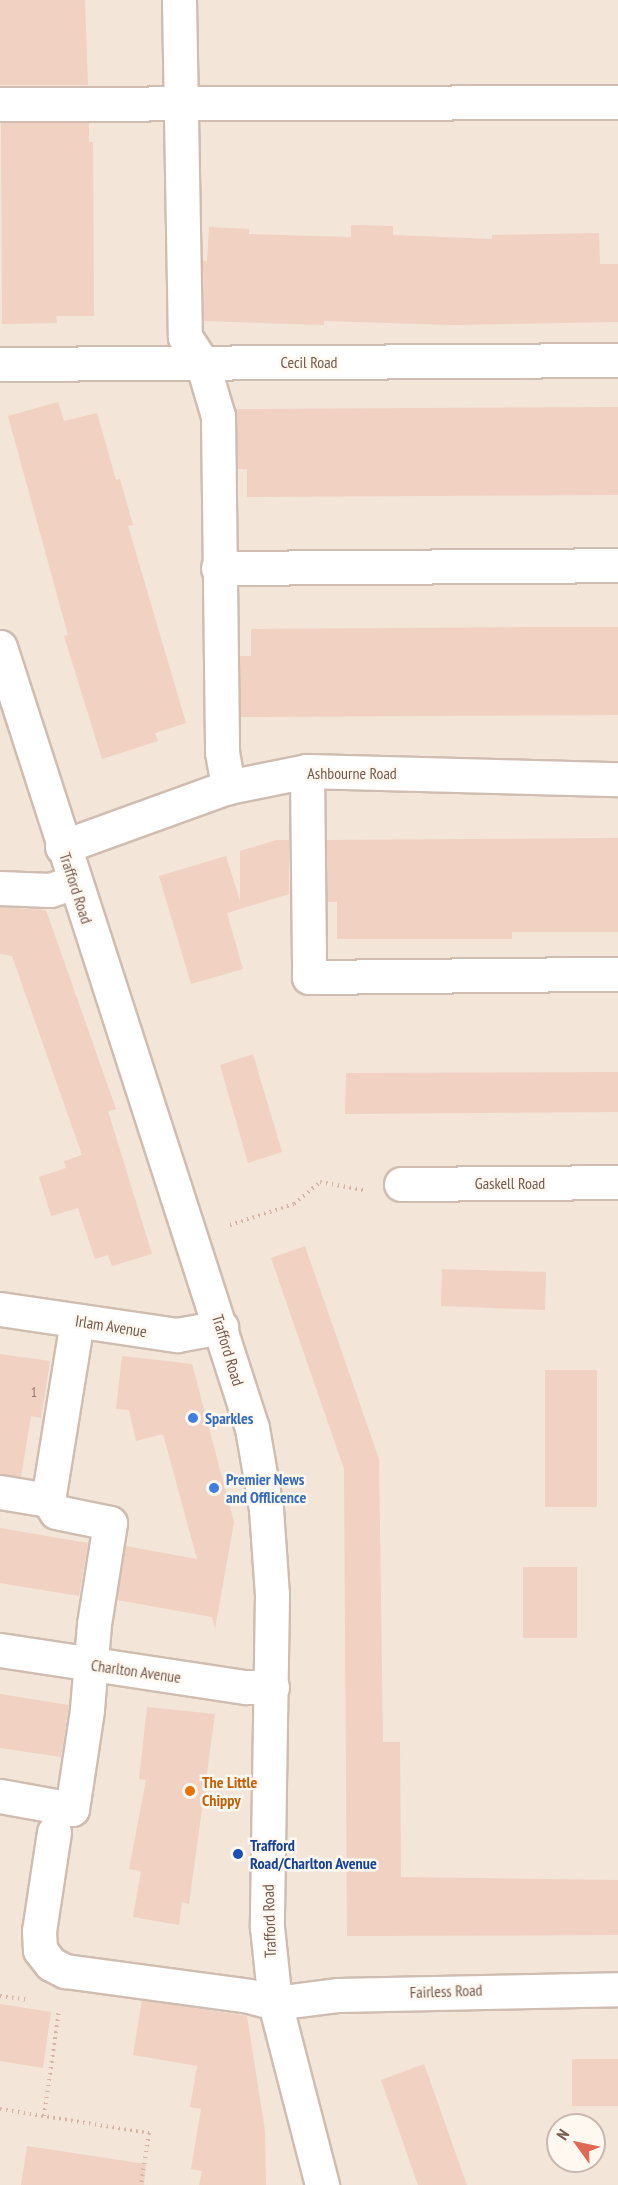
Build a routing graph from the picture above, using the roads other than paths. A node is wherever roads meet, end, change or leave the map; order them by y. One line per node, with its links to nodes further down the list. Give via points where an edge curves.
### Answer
1 (179, 0): 3 (street)
2 (618, 102): 3 (street)
3 (183, 103): 4 (street); 6 (street, via 185,338)
4 (0, 104)
5 (618, 360): 6 (street, Cecil Road)
6 (202, 362): 7 (street, Cecil Road); 9 (street, via 218,416)
7 (0, 364)
8 (618, 565): 9 (street)
9 (218, 568): 13 (street, via 222,752)
10 (0, 647): 14 (street, Trafford Road)
11 (307, 771): 12 (street, Ashbourne Road); 13 (street, Ashbourne Road); 17 (street, via 309,977)
12 (618, 778)
13 (228, 787): 14 (street, Ashbourne Road)
14 (62, 847): 15 (street, Trafford Road)
15 (74, 882): 16 (street, via 50,890); 22 (street, Trafford Road)
16 (0, 888)
17 (618, 974)
18 (618, 1182): 19 (street, Gaskell Road)
19 (401, 1184)
20 (0, 1309): 21 (street, Irlam Avenue)
21 (76, 1321): 22 (street, Irlam Avenue, via 177,1335); 24 (street)
22 (221, 1327): 27 (street, Trafford Road, via 252,1428 266,1509)
23 (0, 1492): 24 (street)
24 (48, 1500): 26 (street, via 56,1512 110,1523)
25 (0, 1650): 26 (street, Charlton Avenue)
26 (90, 1664): 27 (street, Charlton Avenue, via 246,1687); 28 (street, via 72,1809)
27 (272, 1687): 31 (street, Trafford Road, via 267,1927)
28 (0, 1797)
29 (54, 1832): 31 (street, via 39,1931 40,1950 51,1965 65,1971 249,1996)
30 (618, 1989): 31 (street, Fairless Road, via 338,1995)
31 (275, 2003): 32 (street, Trafford Road)
32 (322, 2185)

